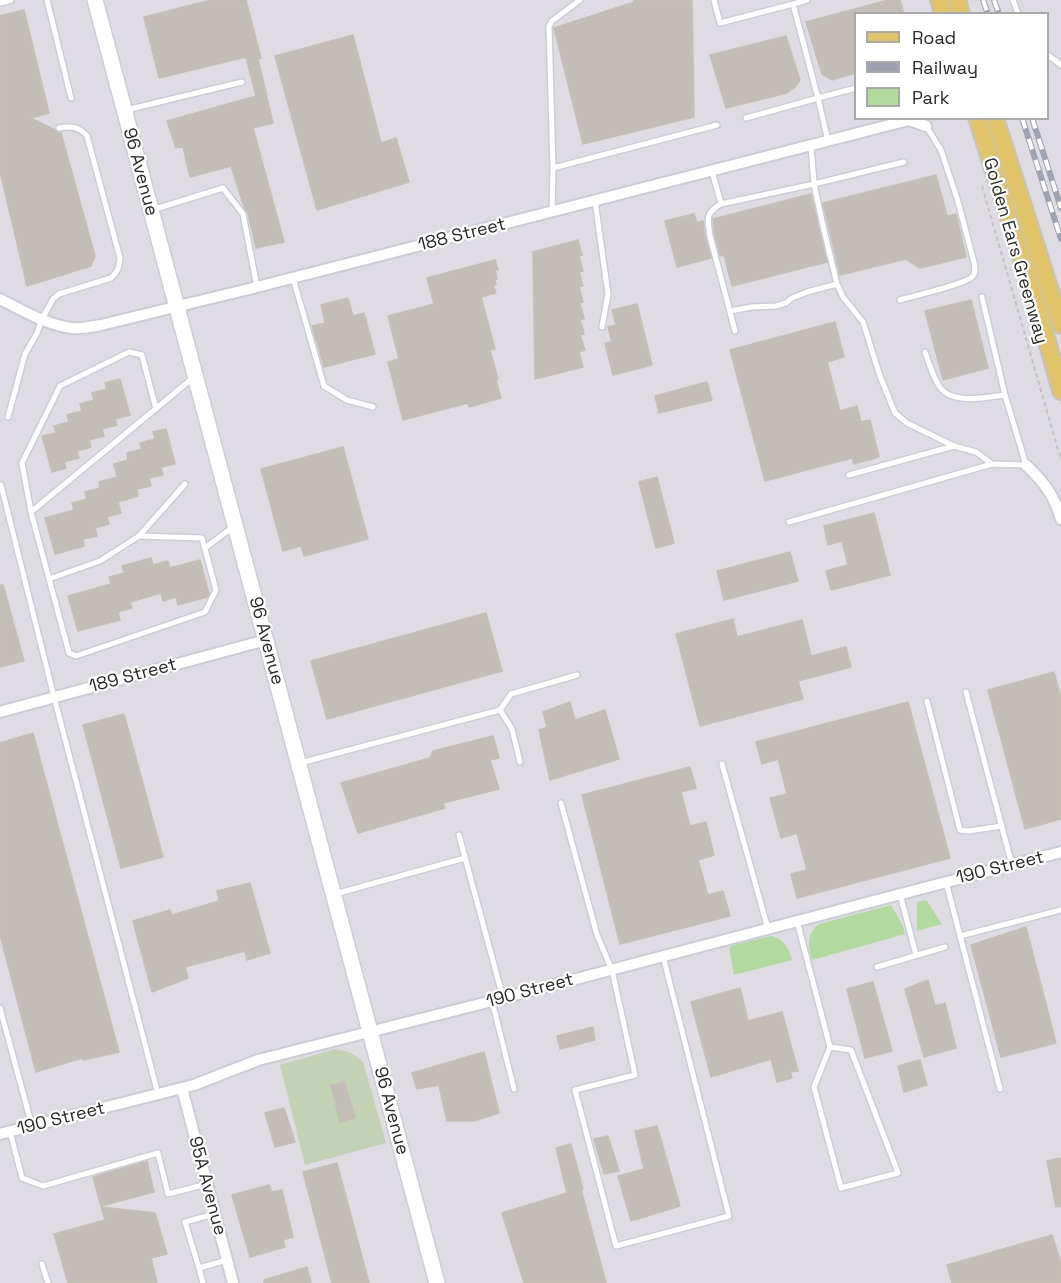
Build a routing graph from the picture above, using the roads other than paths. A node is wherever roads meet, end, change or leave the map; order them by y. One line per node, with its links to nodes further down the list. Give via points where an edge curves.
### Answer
1 (11, 0): 7 (lane)
2 (47, 0): 11 (lane)
3 (95, 0): 13 (main road, 96 Avenue)
4 (580, 0): 23 (lane, via 549,26)
5 (714, 0): 8 (lane, via 720,23)
6 (807, 0): 8 (lane)
7 (0, 3)
8 (793, 4): 12 (lane)
9 (242, 82): 13 (lane)
10 (854, 88): 12 (lane)
11 (72, 98)
12 (818, 98): 14 (lane); 20 (lane)
13 (124, 110): 28 (main road, 96 Avenue)
14 (746, 118)
15 (978, 120): 44 (main road)
16 (996, 120): 39 (main road)
17 (717, 125): 23 (lane)
18 (926, 126): 20 (street, 188 Street, via 909,120); 35 (lane, via 941,150 975,272 972,278)
19 (59, 128): 38 (lane, via 77,128 87,136 120,258 117,273 111,278 59,294)
20 (828, 141): 21 (street, 188 Street)
21 (811, 146): 24 (street, 188 Street); 25 (lane)
22 (904, 162): 25 (lane)
23 (553, 168): 29 (lane)
24 (712, 171): 26 (street, 188 Street); 27 (lane)
25 (814, 184): 27 (lane); 31 (lane)
26 (595, 201): 29 (street, 188 Street); 40 (lane, via 609,294)
27 (721, 204): 37 (lane, via 712,209 708,222)
28 (150, 210): 32 (lane, via 223,188 243,214); 36 (main road, 96 Avenue)
29 (552, 212): 30 (street, 188 Street)
30 (293, 278): 32 (street, 188 Street); 46 (lane, via 324,386 347,400)
31 (837, 284): 37 (lane, via 776,306); 49 (lane, via 863,322 895,413)
32 (257, 287): 36 (street, 188 Street)
33 (982, 297): 45 (lane)
34 (0, 299): 38 (street, 188 Street)
35 (900, 300)
36 (177, 307): 38 (street, 188 Street, via 85,328); 43 (main road, 96 Avenue)
37 (730, 311): 41 (lane)
38 (42, 319): 48 (lane, via 26,354)
39 (1061, 325)
40 (602, 327)
41 (735, 331)
42 (926, 352): 45 (lane, via 944,393 963,399)
43 (195, 376): 47 (lane); 58 (main road, 96 Avenue)
44 (1061, 391)
45 (1005, 395): 51 (lane)
46 (373, 407)
47 (156, 409): 55 (lane); 55 (lane, via 142,355 136,353 129,352 60,386 22,463)
48 (8, 417)
49 (954, 446): 50 (lane, via 976,452); 52 (lane)
50 (992, 464): 51 (lane); 57 (lane)
51 (1026, 465): 56 (street, via 1043,481)
52 (849, 475)
53 (186, 484): 59 (lane)
54 (1, 485): 65 (lane)
55 (30, 512): 61 (lane)
56 (1061, 519)
57 (789, 522)
58 (235, 526): 60 (lane); 62 (main road, 96 Avenue)
59 (139, 536): 60 (lane, via 202,538); 61 (lane, via 100,561)
60 (205, 548): 61 (lane, via 216,590 205,612 76,656 69,653)
61 (49, 579)
62 (266, 640): 65 (street, 189 Street); 70 (main road, 96 Avenue)
63 (576, 675): 67 (lane, via 511,694)
64 (966, 692): 73 (lane)
65 (54, 697): 68 (street, 189 Street); 98 (lane)
66 (927, 701): 73 (lane, via 960,830)
67 (500, 710): 69 (lane, via 512,729); 70 (lane)
68 (0, 712)
69 (520, 762)
70 (298, 763): 80 (main road, 96 Avenue)
71 (722, 764): 83 (lane)
72 (561, 802): 89 (lane, via 597,935)
73 (1002, 826): 77 (lane)
74 (459, 835): 76 (lane)
75 (1061, 852): 77 (street, 190 Street)
76 (465, 858): 80 (lane); 90 (lane)
77 (1012, 865): 78 (street, 190 Street)
78 (946, 882): 79 (street, 190 Street); 84 (lane)
79 (900, 894): 82 (street, 190 Street); 86 (lane)
80 (334, 895): 93 (main road, 96 Avenue)
81 (1061, 910): 84 (lane)
82 (797, 921): 83 (street, 190 Street); 94 (lane)
83 (768, 929): 87 (street, 190 Street)
84 (960, 936): 97 (lane)
85 (945, 947): 86 (lane)
86 (916, 955): 88 (lane)
87 (663, 956): 89 (street, 190 Street); 89 (lane, via 729,1216 616,1246 575,1090 635,1075)
88 (877, 967)
89 (612, 970): 90 (street, 190 Street)
90 (497, 1000): 93 (street, 190 Street); 96 (lane)
91 (0, 1008): 92 (lane)
92 (2, 1027): 99 (lane)
93 (371, 1032): 95 (street, 190 Street, via 258,1060); 109 (main road, 96 Avenue)
94 (830, 1047): 94 (lane, via 814,1087 841,1188 898,1173 851,1050)
95 (182, 1088): 98 (street, 190 Street); 101 (street, 95A Avenue)
96 (514, 1089)
97 (1000, 1089)
98 (158, 1094): 99 (street, 190 Street)
99 (32, 1126): 100 (street, 190 Street)
100 (5, 1133): 101 (lane, via 22,1178 42,1186 158,1153 168,1194)
101 (207, 1184): 102 (street, 95A Avenue)
102 (214, 1214): 103 (street, 95A Avenue); 105 (lane, via 185,1222)
103 (227, 1260): 105 (lane); 108 (street, 95A Avenue)
104 (42, 1264): 106 (lane)
105 (198, 1268): 107 (lane)
106 (48, 1283)
107 (203, 1283)
108 (233, 1283)
109 (437, 1283)

